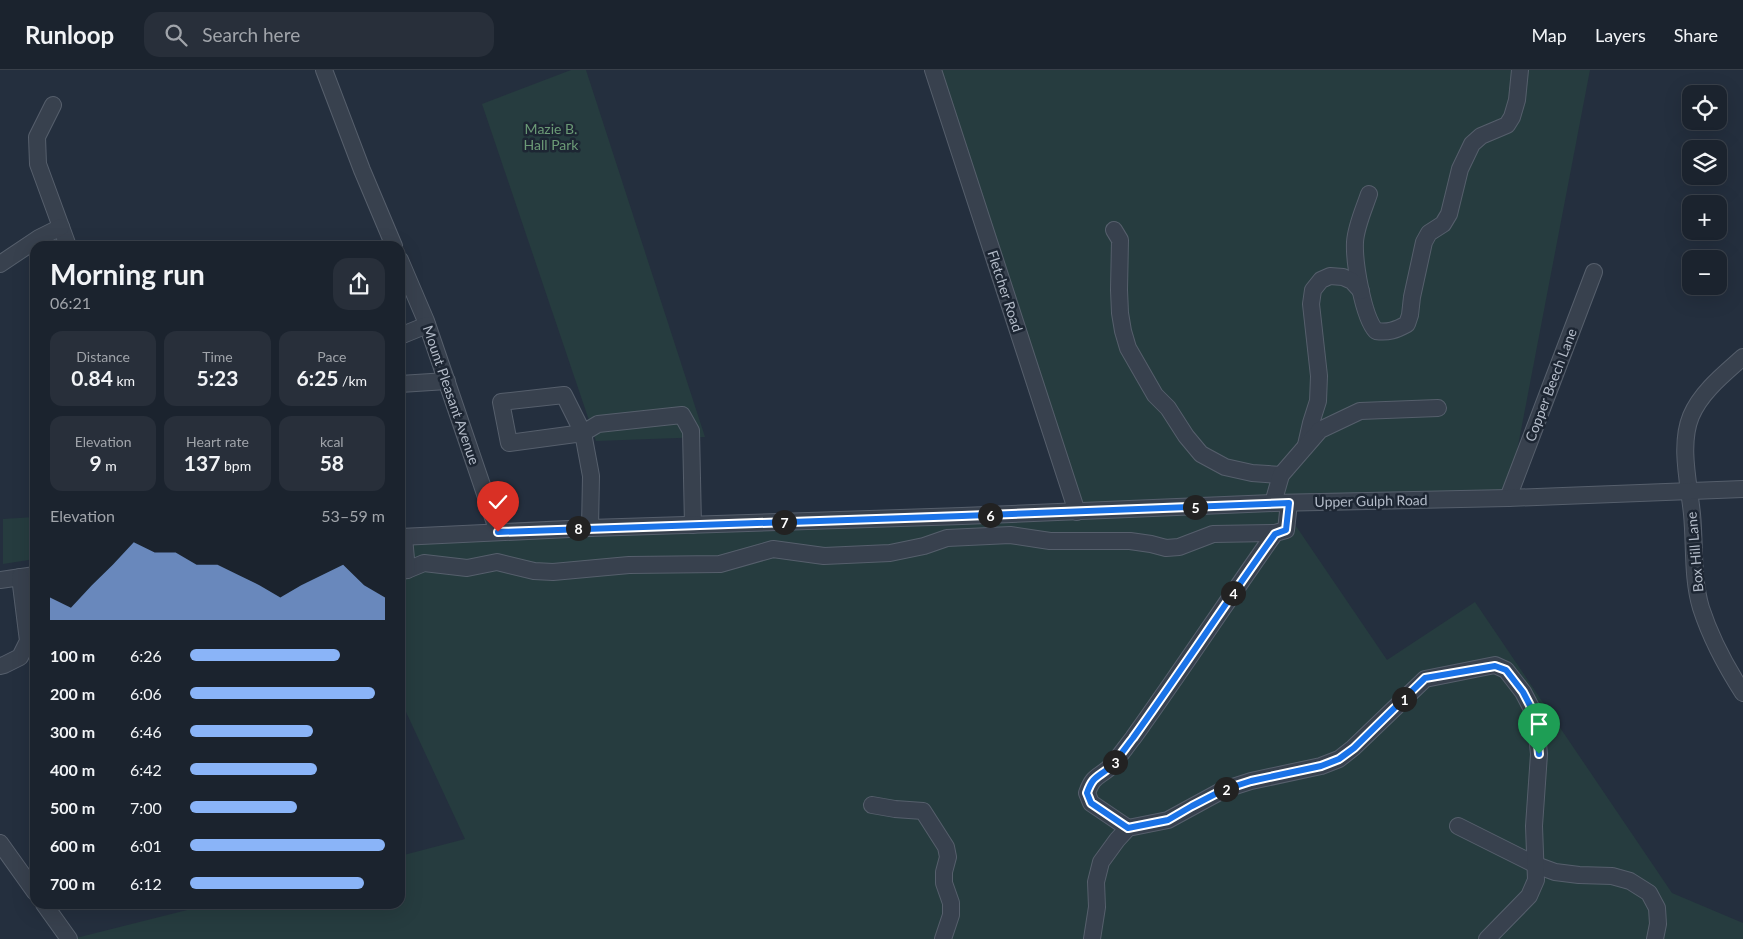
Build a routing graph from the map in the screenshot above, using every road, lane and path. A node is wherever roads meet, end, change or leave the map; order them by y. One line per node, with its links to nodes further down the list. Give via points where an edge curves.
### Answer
1 (324, 70): 10 (street)
2 (933, 70): 29 (street, Fletcher Road)
3 (1520, 70): 15 (street, via 1512,117 1507,125 1481,136 1472,144 1460,169 1449,214 1444,224 1429,233 1424,242 1407,324 1397,330 1376,331 1370,325)
4 (53, 105): 6 (street, via 37,138 38,164)
5 (1369, 194): 15 (street, via 1355,244)
6 (61, 226): 8 (street); 9 (street)
7 (1114, 230): 24 (street, via 1120,240 1119,290 1123,331 1128,348 1155,395 1202,454 1225,468)
8 (34, 241)
9 (66, 241)
10 (392, 241)
11 (30, 244): 12 (street)
12 (0, 264)
13 (405, 272): 16 (street, Mount Pleasant Avenue)
14 (1594, 272): 27 (street, Copper Beech Lane)
15 (1361, 291): 23 (street, via 1352,281 1330,276 1321,280 1313,290 1311,304 1319,376 1318,401)
16 (427, 325): 17 (street); 19 (street, Mount Pleasant Avenue)
17 (405, 334)
18 (1743, 356): 26 (street, via 1706,392 1690,418 1686,465)
19 (447, 381): 20 (street); 32 (street, Mount Pleasant Avenue)
20 (405, 384)
21 (1438, 408): 23 (street, via 1360,411 1320,430)
22 (583, 433): 22 (street, via 564,395 501,402 509,443); 30 (street, via 598,424 682,415 691,431); 31 (street, via 591,476)
23 (1306, 445): 24 (street)
24 (1281, 475): 28 (street)
25 (1743, 489): 26 (street, Upper Gulph Road)
26 (1690, 491): 27 (street, Upper Gulph Road); 39 (street, Box Hill Lane, via 1696,589 1700,606 1722,660)
27 (1508, 498): 28 (street, Upper Gulph Road)
28 (1281, 503): 29 (street, Upper Gulph Road); 33 (street, via 1286,530)
29 (1077, 512): 30 (street, Upper Gulph Road)
30 (693, 525): 31 (street, Upper Gulph Road)
31 (590, 528): 32 (street, Upper Gulph Road)
32 (498, 532): 34 (street, Upper Gulph Road)
33 (1275, 534): 35 (street, via 1213,534 1179,547 1166,548 1130,541 1050,541 1001,536 947,538 890,553 824,556 774,550 720,564 629,565 553,572 497,562 467,568 424,563); 42 (street, via 1119,757 1092,780 1087,793 1091,803)
34 (405, 537)
35 (405, 570)
36 (27, 576): 37 (street); 38 (street, via 28,641 20,657)
37 (0, 580)
38 (0, 666)
39 (1743, 693)
40 (872, 805): 48 (street, via 923,811 946,847 948,857 944,883 951,903 951,915)
41 (1458, 826): 44 (street)
42 (1128, 828): 44 (street, via 1168,820 1223,790 1339,759 1425,678 1495,666 1506,670 1535,715 1539,754 1534,826); 49 (street, via 1101,862 1096,882 1097,907)
43 (0, 843): 45 (street)
44 (1536, 865): 50 (street, via 1536,880 1529,896); 51 (street, via 1555,872 1612,876 1630,881 1649,893 1656,908 1658,924)
45 (30, 885)
46 (50, 909): 47 (street)
47 (69, 939)
48 (942, 939)
49 (1092, 939)
50 (1486, 939)
51 (1655, 939)

